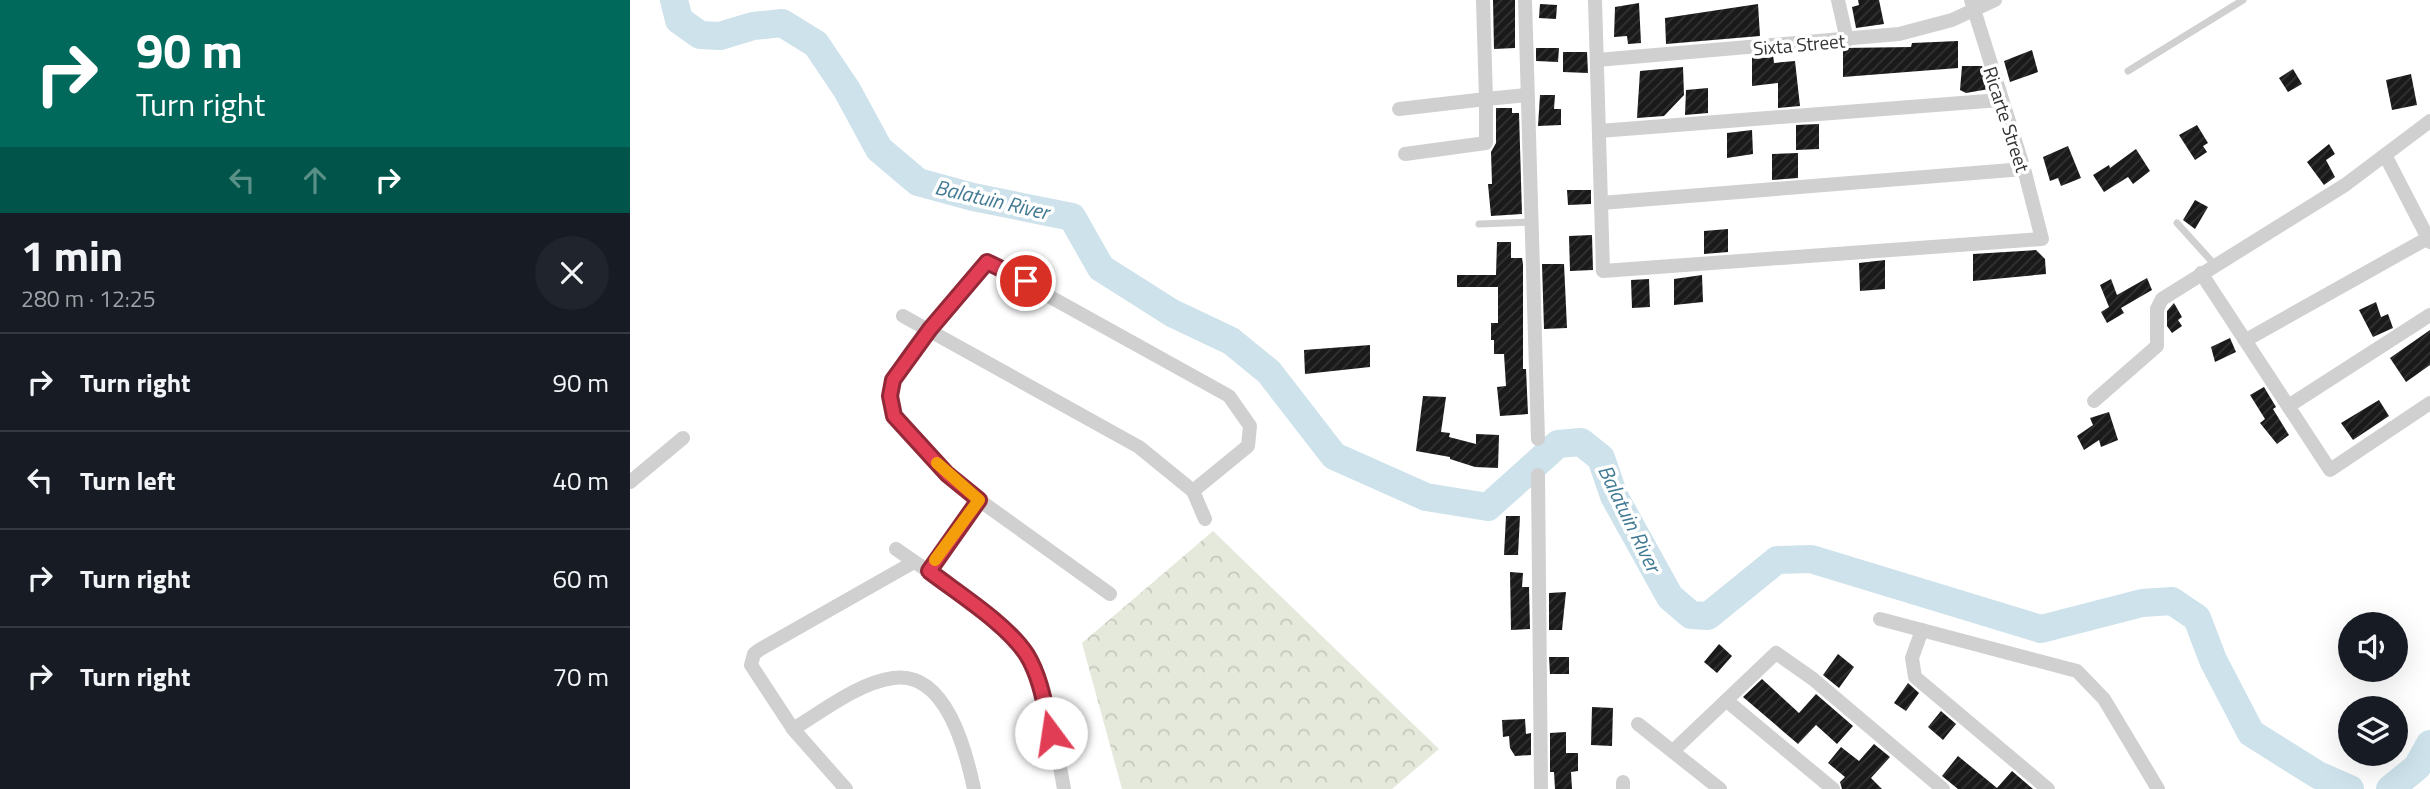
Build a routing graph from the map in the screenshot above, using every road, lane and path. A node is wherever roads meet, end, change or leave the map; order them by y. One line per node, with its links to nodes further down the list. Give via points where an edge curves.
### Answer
1 (1483, 0): 12 (street)
2 (1525, 0): 11 (street)
3 (1595, 0): 9 (street)
4 (1838, 0): 8 (street)
5 (1995, 0): 7 (street, Sixta Street)
6 (2243, 0): 10 (lane)
7 (1972, 6): 8 (street, Sixta Street, via 1910,32); 13 (street, Ricarte Street)
8 (1847, 40): 9 (street, Sixta Street)
9 (1597, 60): 16 (street)
10 (2128, 71)
11 (1527, 94): 12 (street); 21 (street)
12 (1486, 99): 14 (street); 17 (street, via 1486,143)
13 (2000, 100): 16 (street); 19 (street, Ricarte Street)
14 (1399, 109)
15 (2430, 121): 18 (street)
16 (1599, 131): 20 (street)
17 (1405, 154)
18 (2385, 155): 24 (street); 25 (street)
19 (2024, 169): 20 (street); 20 (street, Ricarte Street, via 2042,239 1603,271)
20 (1601, 204)
21 (1531, 222): 23 (lane); 35 (street)
22 (2177, 223): 25 (lane)
23 (1479, 224)
24 (2429, 240): 30 (street)
25 (2215, 265): 26 (street)
26 (2201, 273): 30 (street); 31 (street, via 2162,299 2157,309 2157,346)
27 (2430, 315): 33 (street)
28 (903, 316): 29 (street)
29 (930, 329): 38 (street, via 1139,447); 38 (street, via 987,262 1229,396 1250,426 1248,446); 39 (street, via 893,380 890,407 947,474)
30 (2246, 340): 33 (street)
31 (2094, 401)
32 (2430, 403): 33 (street, via 2330,470)
33 (2290, 405)
34 (683, 438): 37 (street)
35 (1538, 439)
36 (1538, 475): 54 (street)
37 (630, 482)
38 (1193, 491): 40 (street)
39 (979, 500): 43 (street); 44 (street)
40 (1205, 519)
41 (896, 550): 42 (street)
42 (914, 562): 43 (street); 49 (street, via 754,654 751,665)
43 (929, 571): 53 (street, via 1014,639 1027,655 1036,673)
44 (1110, 594)
45 (1880, 619): 46 (street)
46 (1922, 630): 58 (street, via 1912,658 1915,677); 59 (street, via 2077,671 2104,699)
47 (1727, 702): 50 (street); 56 (street); 57 (street, via 1776,653)
48 (1638, 724): 50 (street)
49 (793, 729): 51 (street); 52 (street, via 852,693 894,678 919,681 943,702 965,747)
50 (1674, 750): 55 (street)
51 (846, 789)
52 (974, 789)
53 (1064, 789)
54 (1541, 789)
55 (1720, 789)
56 (1833, 789)
57 (1943, 789)
58 (2048, 789)
59 (2158, 789)

